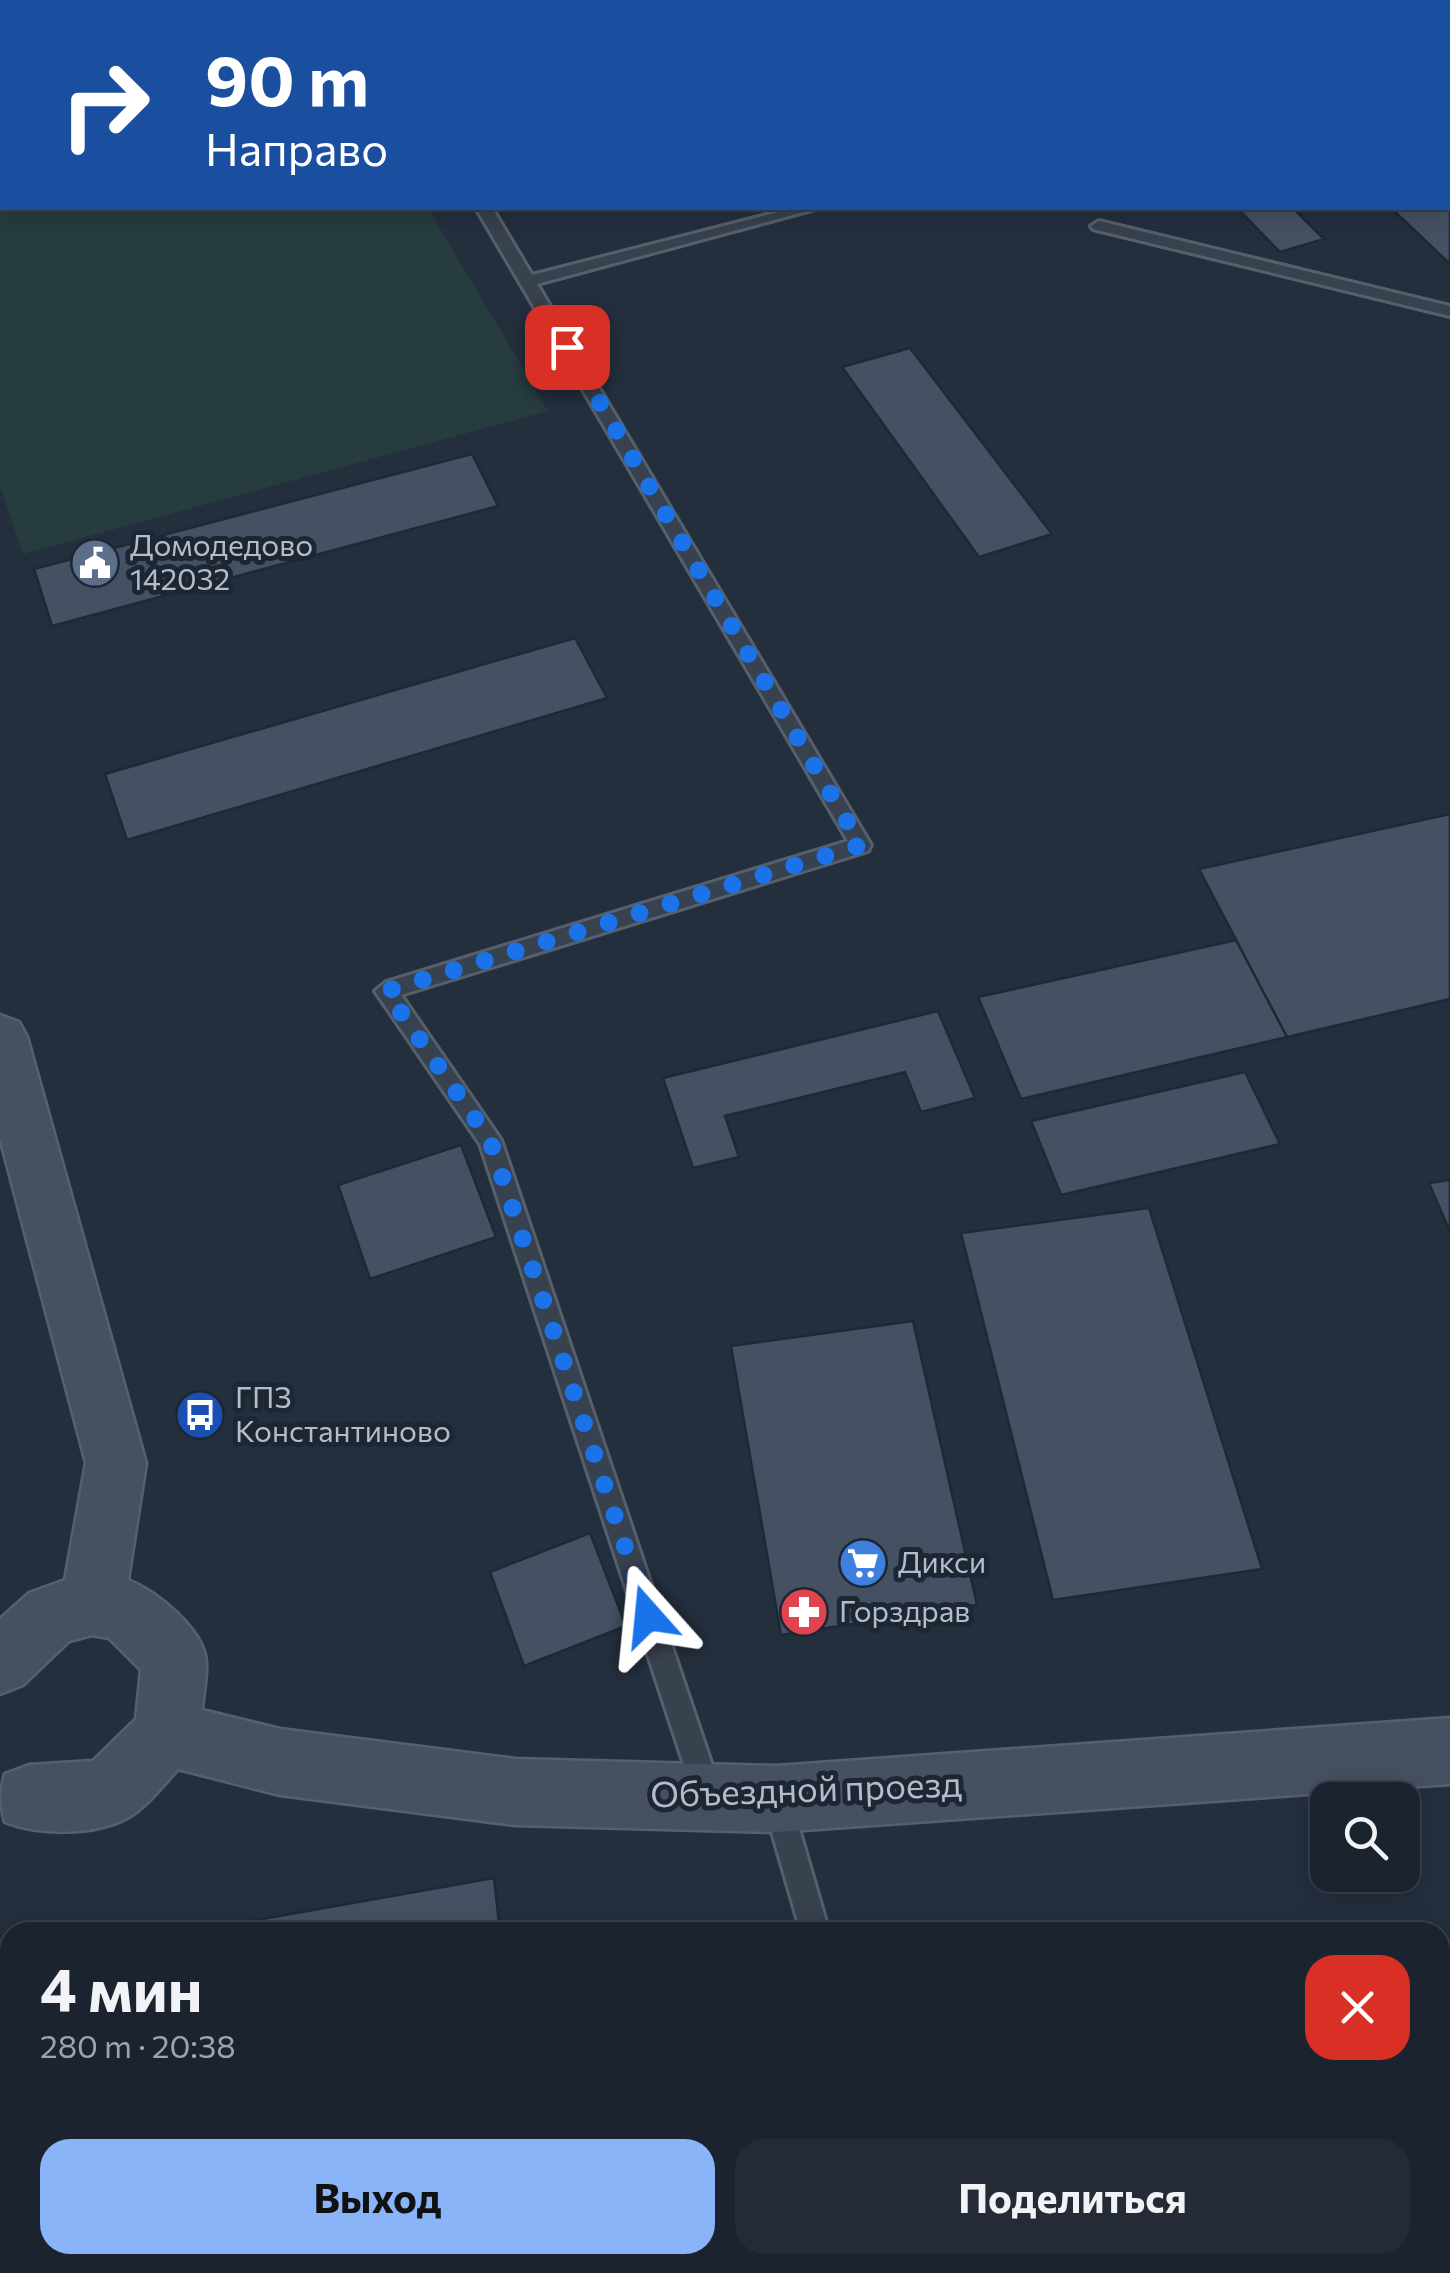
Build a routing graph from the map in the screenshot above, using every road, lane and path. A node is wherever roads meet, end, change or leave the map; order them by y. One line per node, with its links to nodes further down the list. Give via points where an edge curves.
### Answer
1 (485, 210): 4 (lane)
2 (803, 210): 4 (lane)
3 (1099, 226): 5 (lane)
4 (528, 280): 12 (lane, via 861,845 386,991 490,1140)
5 (1450, 311)
6 (0, 1037): 7 (street, via 116,1463)
7 (92, 1604): 8 (street, via 52,1614); 9 (street, via 126,1610 174,1658)
8 (0, 1662)
9 (167, 1734): 11 (street, via 107,1793); 12 (street, Объездной проезд, via 280,1762 515,1792)
10 (1450, 1751): 13 (street, Объездной проезд)
11 (10, 1796)
12 (710, 1799): 13 (street, Объездной проезд)
13 (776, 1799): 14 (lane)
14 (812, 1922)

